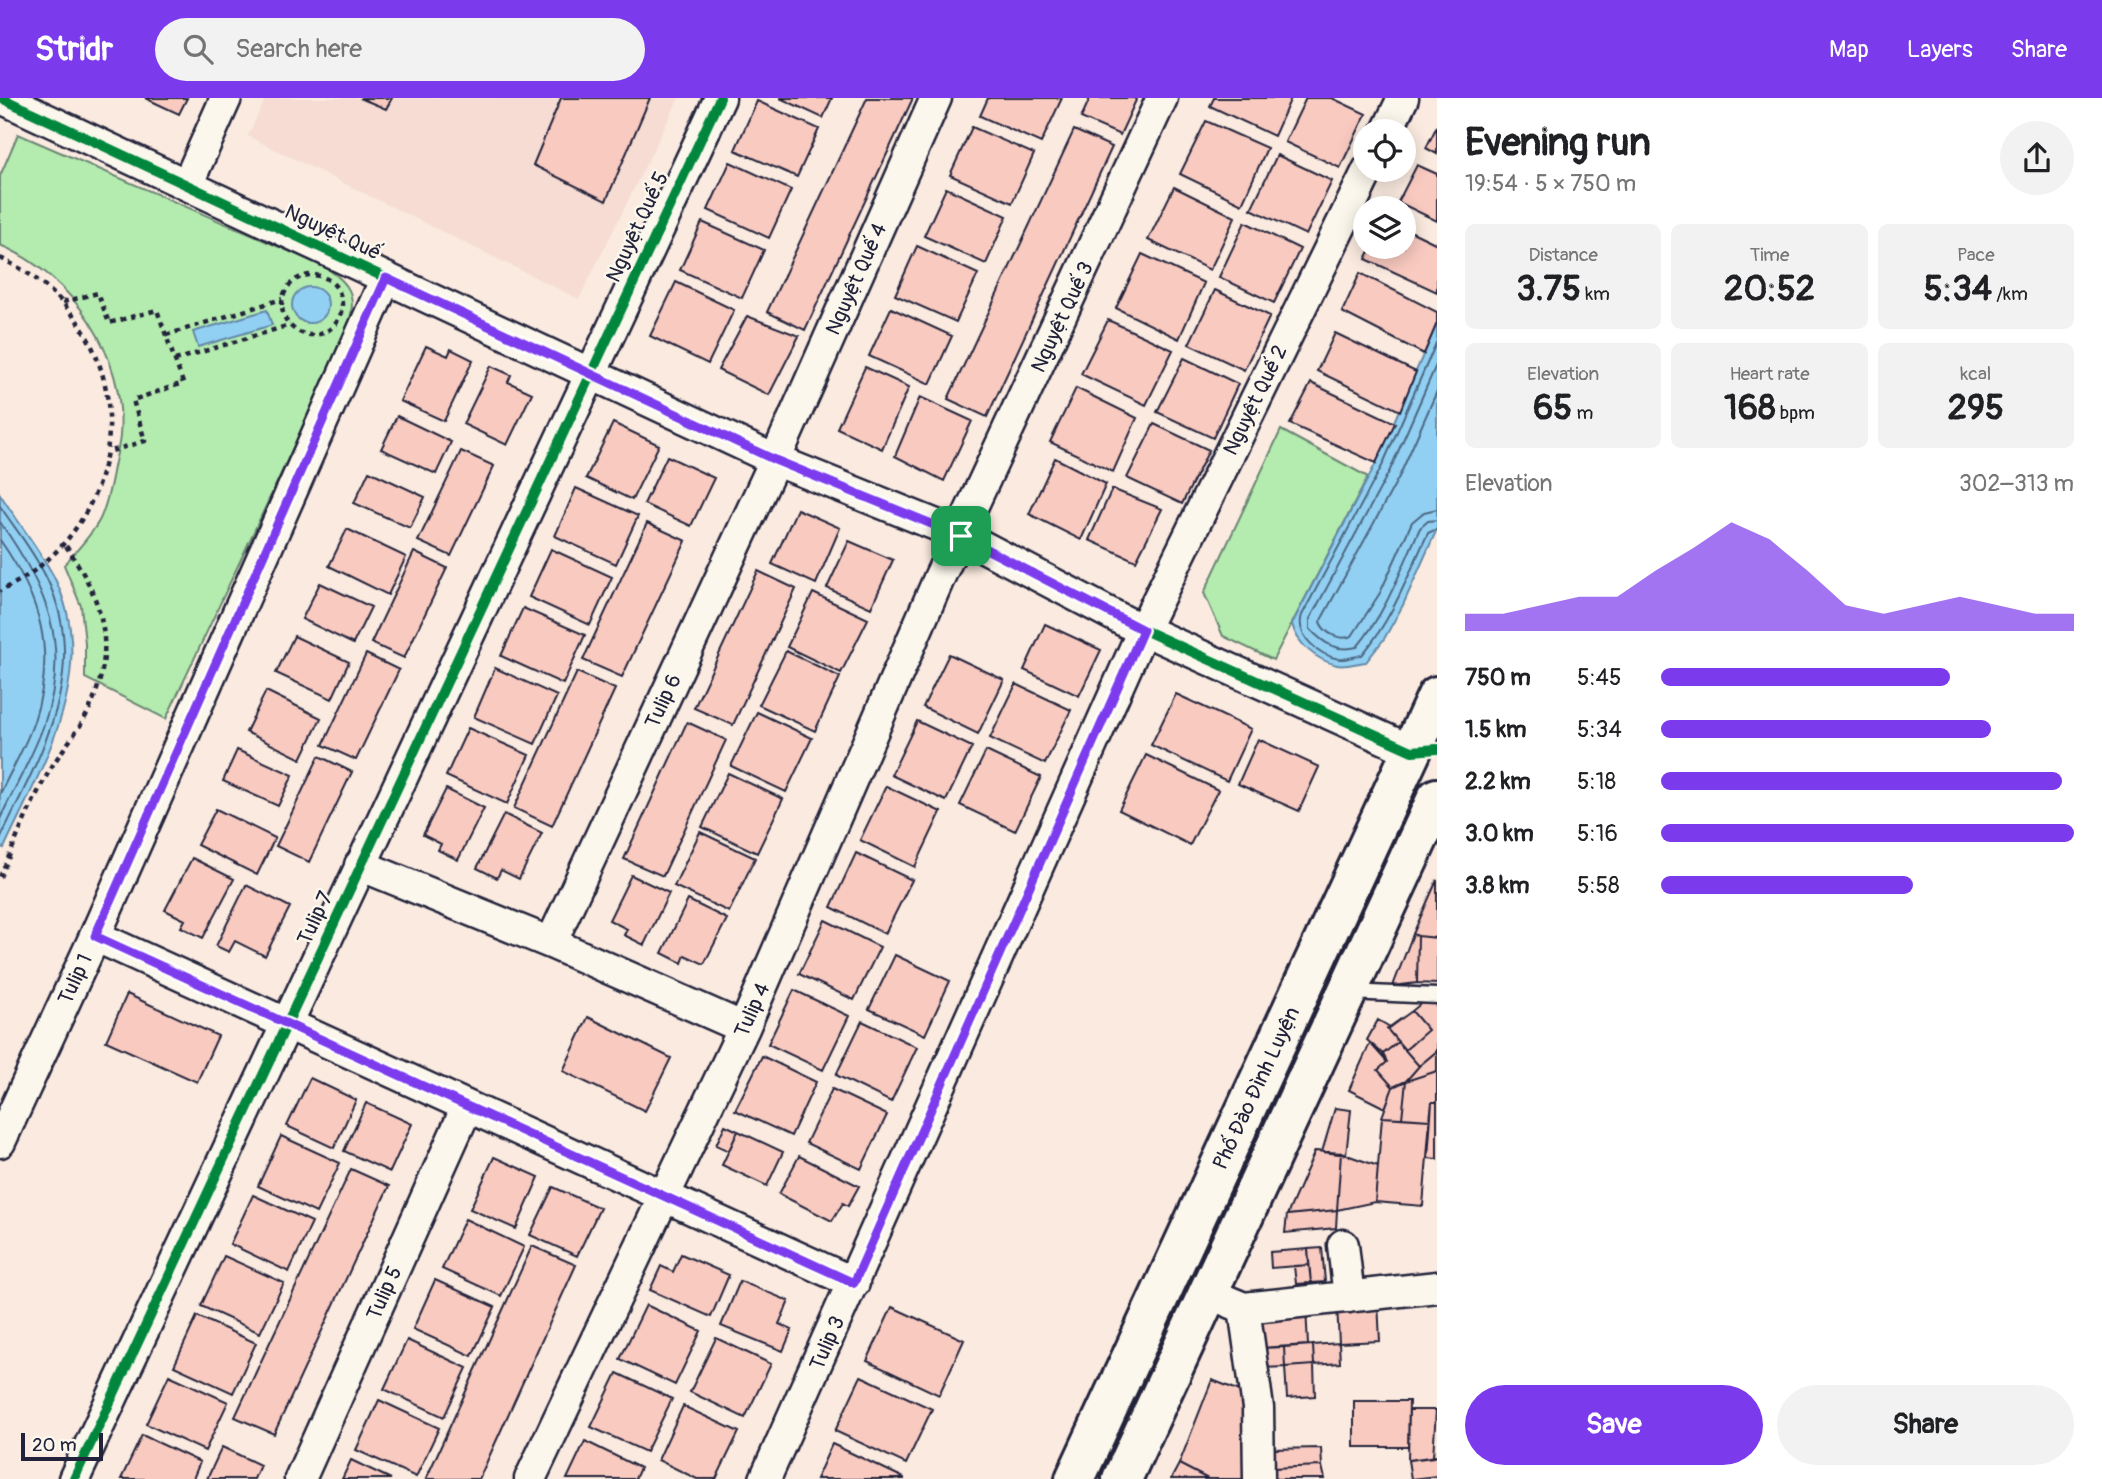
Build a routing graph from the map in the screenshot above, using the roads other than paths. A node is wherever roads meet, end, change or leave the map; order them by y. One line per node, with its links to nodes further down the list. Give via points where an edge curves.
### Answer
1 (226, 98): 9 (street)
2 (719, 98): 11 (street, Nguyệt Quế 5)
3 (936, 98): 12 (street, Nguyệt Quế 4)
4 (1162, 98): 13 (street, Nguyệt Quế 3)
5 (1403, 98): 7 (street)
6 (8, 100): 9 (street, Nguyệt Quế)
7 (1393, 119)
8 (1362, 182): 14 (street, Nguyệt Quế 2)
9 (187, 184): 10 (street, Nguyệt Quế)
10 (386, 278): 11 (street, Nguyệt Quế); 19 (street, Tulip 1)
11 (590, 373): 12 (street, Nguyệt Quế); 18 (street, Tulip 7)
12 (775, 460): 13 (street, Nguyệt Quế); 20 (street, Tulip 6)
13 (961, 536): 14 (street, Nguyệt Quế); 24 (street, Tulip 4)
14 (1143, 630): 16 (street, Nguyệt Quế); 29 (street, Tulip 3)
15 (1437, 696): 16 (main road, Phố Đào Đình Luyện)
16 (1424, 750): 38 (main road, Phố Đào Đình Luyện)
17 (1432, 821): 21 (main road, Phố Đào Đình Luyện)
18 (360, 865): 20 (street); 23 (street, Tulip 7)
19 (95, 936): 23 (street); 26 (street, Tulip 1)
20 (551, 943): 24 (street)
21 (1348, 991): 22 (lane); 31 (main road, Phố Đào Đình Luyện)
22 (1437, 996)
23 (286, 1025): 25 (street); 34 (street, Tulip 7)
24 (744, 1028): 27 (street, Tulip 4)
25 (467, 1107): 27 (street); 35 (street, Tulip 5)
26 (0, 1142)
27 (664, 1196): 29 (street); 36 (street, Tulip 4)
28 (1343, 1245): 32 (street)
29 (854, 1283): 37 (street, Tulip 3)
30 (1437, 1287): 32 (street)
31 (1208, 1293): 33 (street); 39 (main road, Phố Đào Đình Luyện)
32 (1349, 1297): 33 (street)
33 (1244, 1308): 40 (street, via 1258,1408)
34 (74, 1479)
35 (300, 1479)
36 (530, 1479)
37 (765, 1479)
38 (1074, 1479)
39 (1122, 1479)
40 (1259, 1479)

